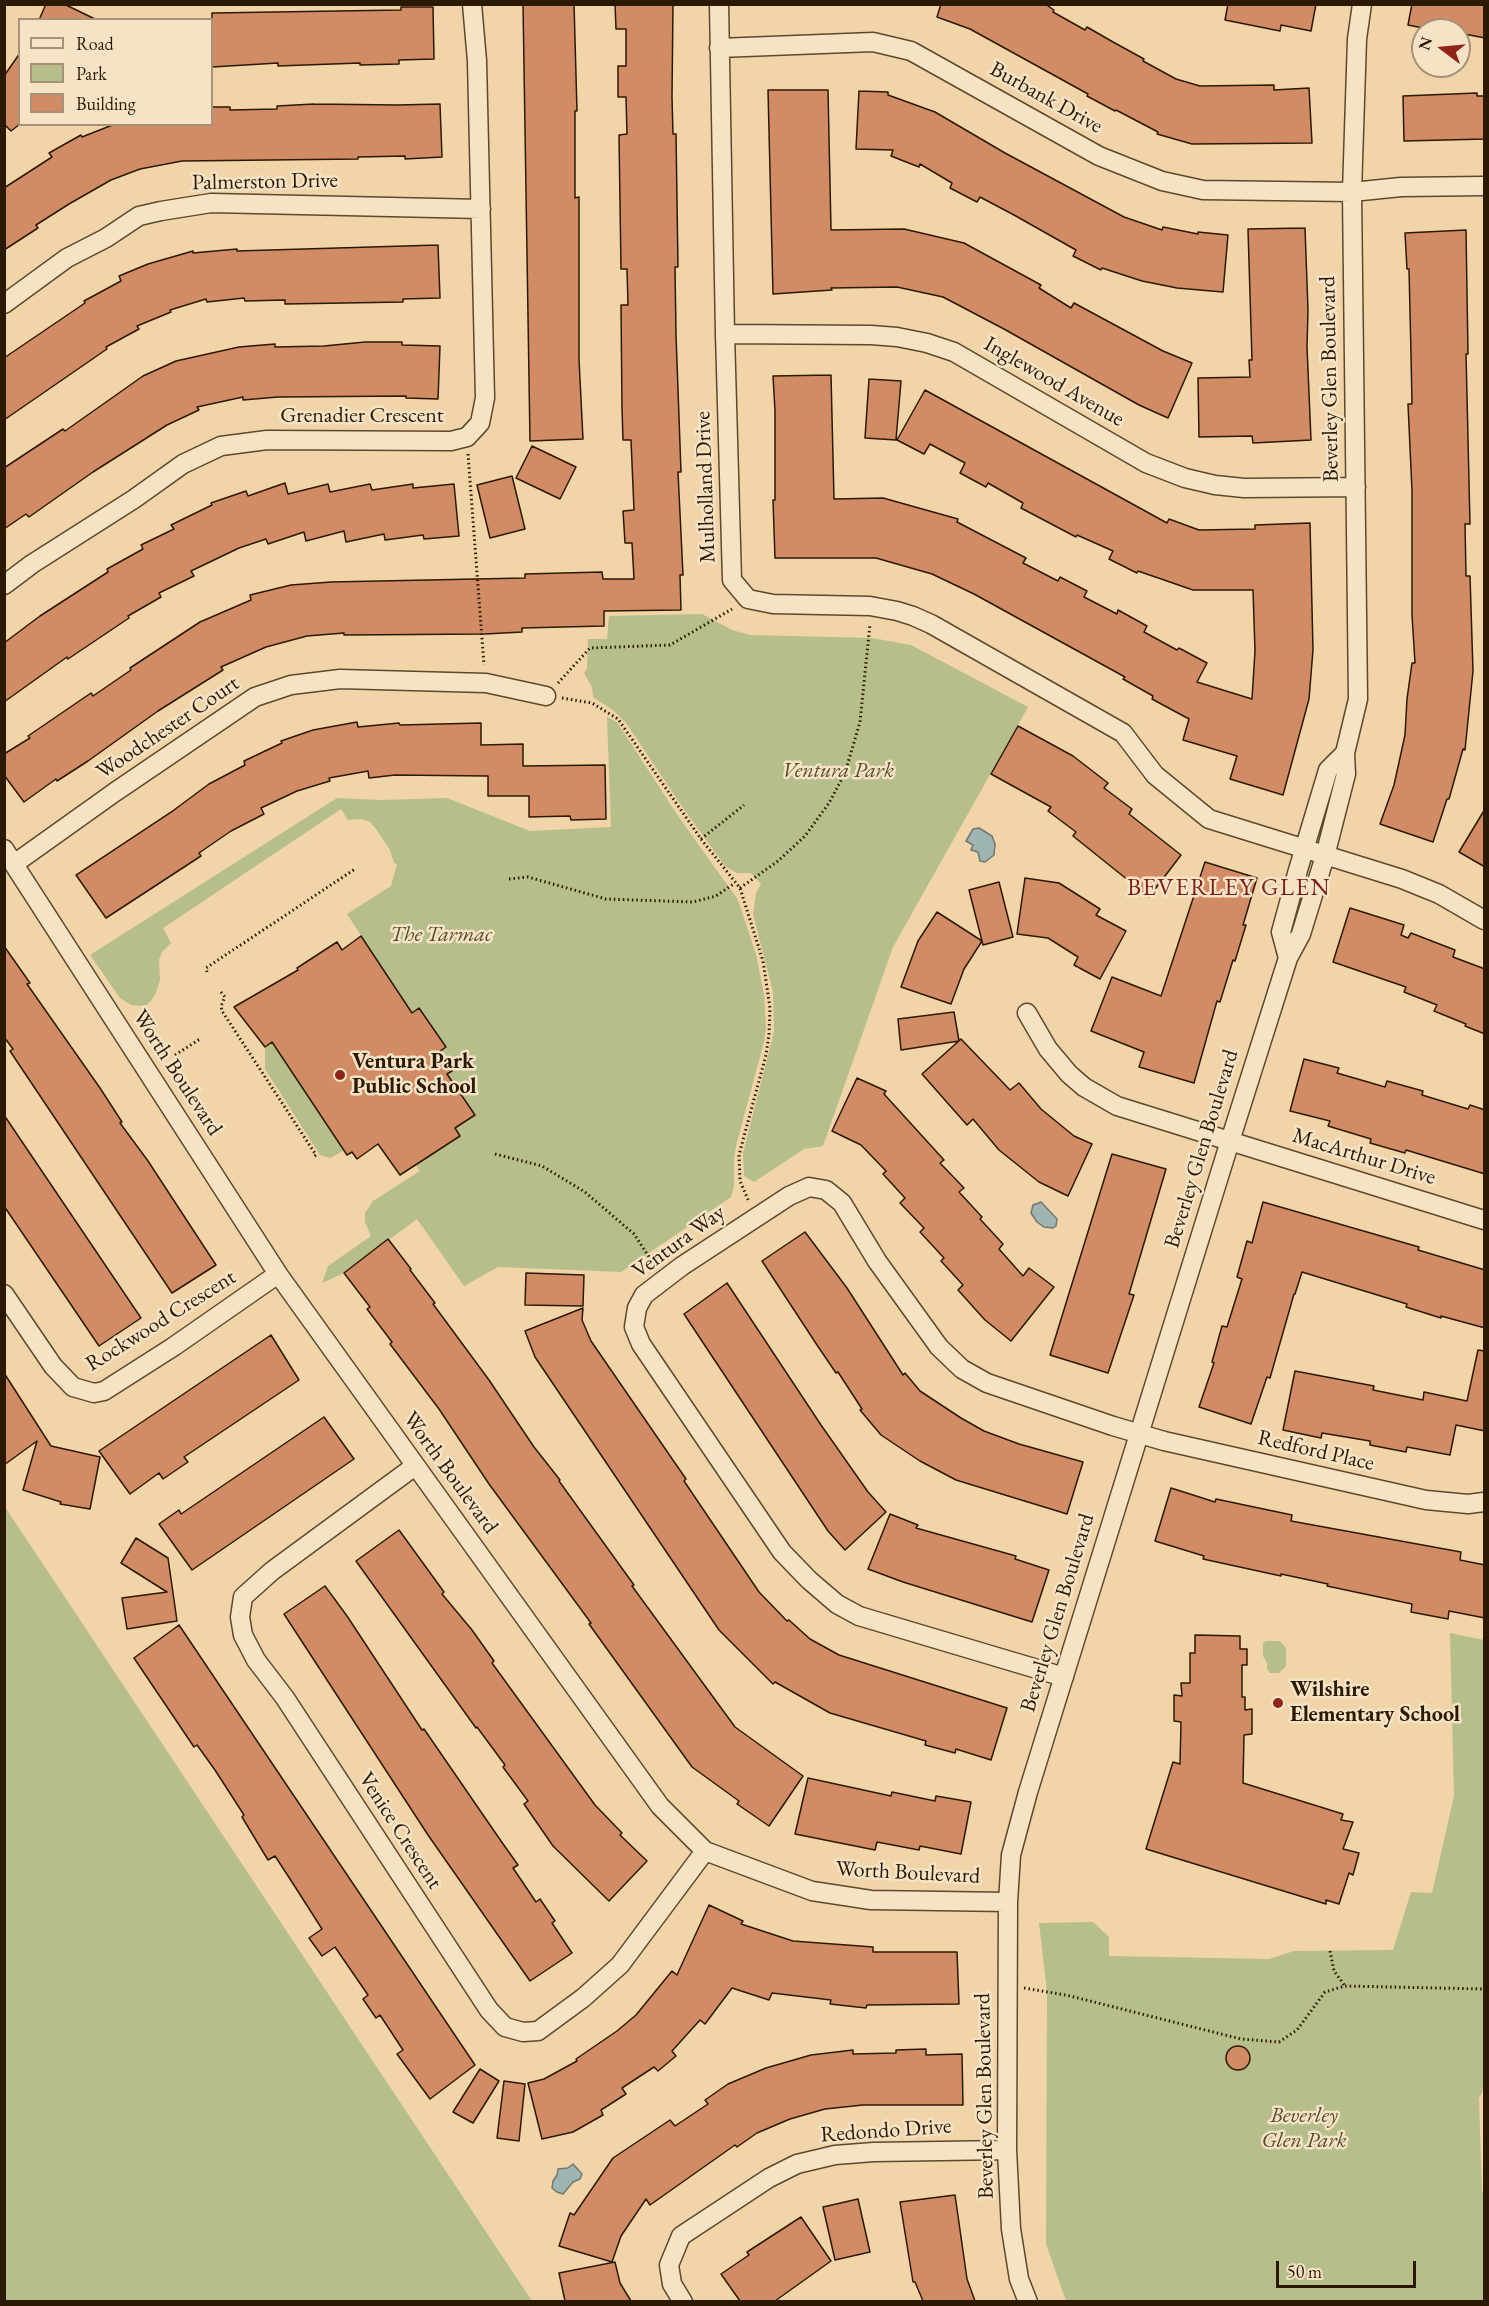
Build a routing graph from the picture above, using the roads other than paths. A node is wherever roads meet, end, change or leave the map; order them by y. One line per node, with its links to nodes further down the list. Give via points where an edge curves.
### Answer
1 (472, 4): 7 (street, Grenadier Crescent)
2 (719, 4): 4 (street, Mulholland Drive)
3 (1362, 4): 6 (street, Beverley Glen Boulevard, via 1357,39)
4 (719, 48): 6 (street, Burbank Drive, via 873,42 911,51 1100,156 1162,181 1203,190); 9 (street, Mulholland Drive)
5 (1485, 186): 6 (street, Burbank Drive)
6 (1352, 192): 10 (street, Beverley Glen Boulevard)
7 (481, 209): 8 (street, Palmerston Drive, via 211,202 161,211 139,216 67,258); 11 (street, Grenadier Crescent, via 485,398 480,423 467,437 452,441 267,440 221,446 183,464)
8 (4, 304)
9 (725, 334): 10 (street, Inglewood Avenue, via 871,335 927,344 954,352 1146,463 1185,478 1244,488); 14 (street, Mulholland Drive, via 732,580 748,599 773,604 870,606 931,624 1123,733 1155,775 1209,819)
10 (1356, 487): 13 (street, Beverley Glen Boulevard, via 1358,699)
11 (4, 585)
12 (546, 696): 16 (street, Woodchester Court, via 486,683 340,679 291,685 255,697 115,792)
13 (1346, 753): 14 (street, Beverley Glen Boulevard, via 1329,770); 15 (street, Beverley Glen Boulevard, via 1346,774)
14 (1304, 849): 15 (street); 18 (street, Beverley Glen Boulevard, via 1281,932)
15 (1325, 856): 17 (street, via 1402,879); 18 (street, Beverley Glen Boulevard, via 1301,934)
16 (9, 857): 22 (street, Worth Boulevard)
17 (1485, 920)
18 (1288, 957): 20 (street, Beverley Glen Boulevard)
19 (1027, 1013): 20 (street, MacArthur Drive, via 1059,1063 1093,1093 1134,1112)
20 (1230, 1141): 21 (street, MacArthur Drive); 24 (street, Beverley Glen Boulevard)
21 (1485, 1220)
22 (278, 1274): 23 (street, Rockwood Crescent, via 173,1347 94,1393 73,1387 53,1366); 25 (street, Worth Boulevard)
23 (4, 1294)
24 (1138, 1433): 26 (street, Redford Place, via 1426,1500); 27 (street, Beverley Glen Boulevard); 27 (street, Ventura Way, via 987,1383 962,1369 939,1347 877,1261 842,1203 826,1190 809,1187 789,1196 664,1280 644,1295 637,1308 634,1327 641,1344 782,1552 808,1580 859,1616)
25 (415, 1466): 28 (street, Worth Boulevard, via 660,1806); 28 (street, Venice Crescent, via 272,1571 243,1598 240,1617 243,1635 256,1660 285,1698 489,2010 505,2027 538,2031 583,1998 620,1965)
26 (1485, 1502)
27 (1064, 1677): 29 (street, Beverley Glen Boulevard, via 1015,1840)
28 (705, 1851): 29 (street, Worth Boulevard, via 812,1891 871,1900)
29 (1008, 1902): 30 (street, Beverley Glen Boulevard)
30 (1007, 2150): 31 (street, Redondo Drive, via 874,2152 797,2163 681,2236 669,2265 672,2284); 32 (street, Beverley Glen Boulevard, via 1011,2229 1019,2279)
31 (683, 2301)
32 (1028, 2301)

